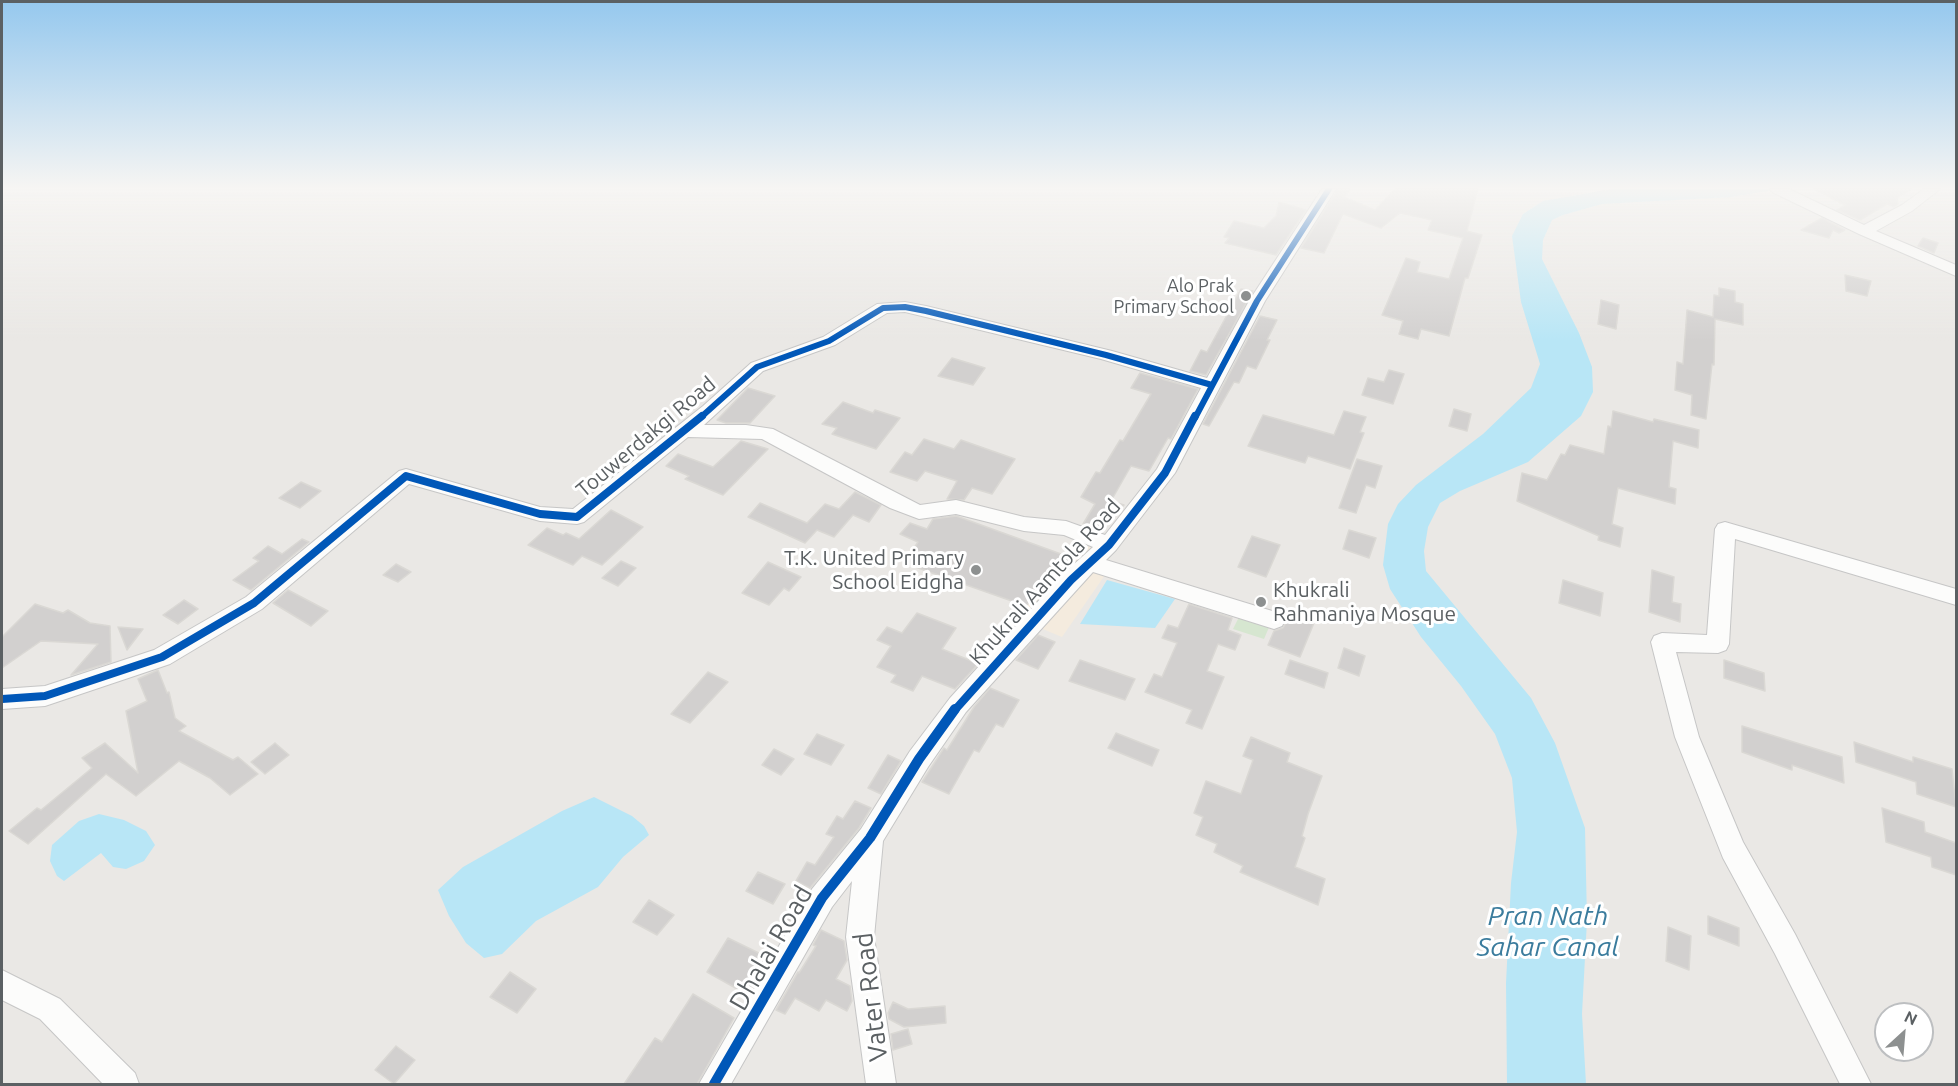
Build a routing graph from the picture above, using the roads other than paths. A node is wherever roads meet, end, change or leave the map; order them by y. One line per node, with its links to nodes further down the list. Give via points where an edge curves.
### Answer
1 (1296, 240): 4 (street, Khukrali Aamtola Road, via 1257,301)
2 (1884, 240): 3 (street)
3 (1956, 271)
4 (1212, 385): 5 (street, Touwerdakgi Road, via 946,315 905,307 883,308 829,340 757,367); 6 (street, Khukrali Aamtola Road, via 1165,473)
5 (685, 431): 6 (street, via 766,433 919,512 956,507 1024,524 1066,528); 10 (street, Touwerdakgi Road, via 577,517 540,514 406,476 254,603 162,657 45,696)
6 (1108, 545): 7 (street, Khukrali Aamtola Road)
7 (1089, 563): 9 (street); 11 (street, Khukrali Aamtola Road, via 958,705)
8 (1956, 597): 16 (street, via 1725,529 1718,644 1662,642 1687,737 1732,849)
9 (1274, 620)
10 (2, 699)
11 (870, 838): 14 (street, Dhalai Road, via 822,898); 15 (street, Vater Road, via 860,937)
12 (2, 985): 13 (street, via 50,1009)
13 (124, 1084)
14 (714, 1084)
15 (881, 1084)
16 (1856, 1084)

